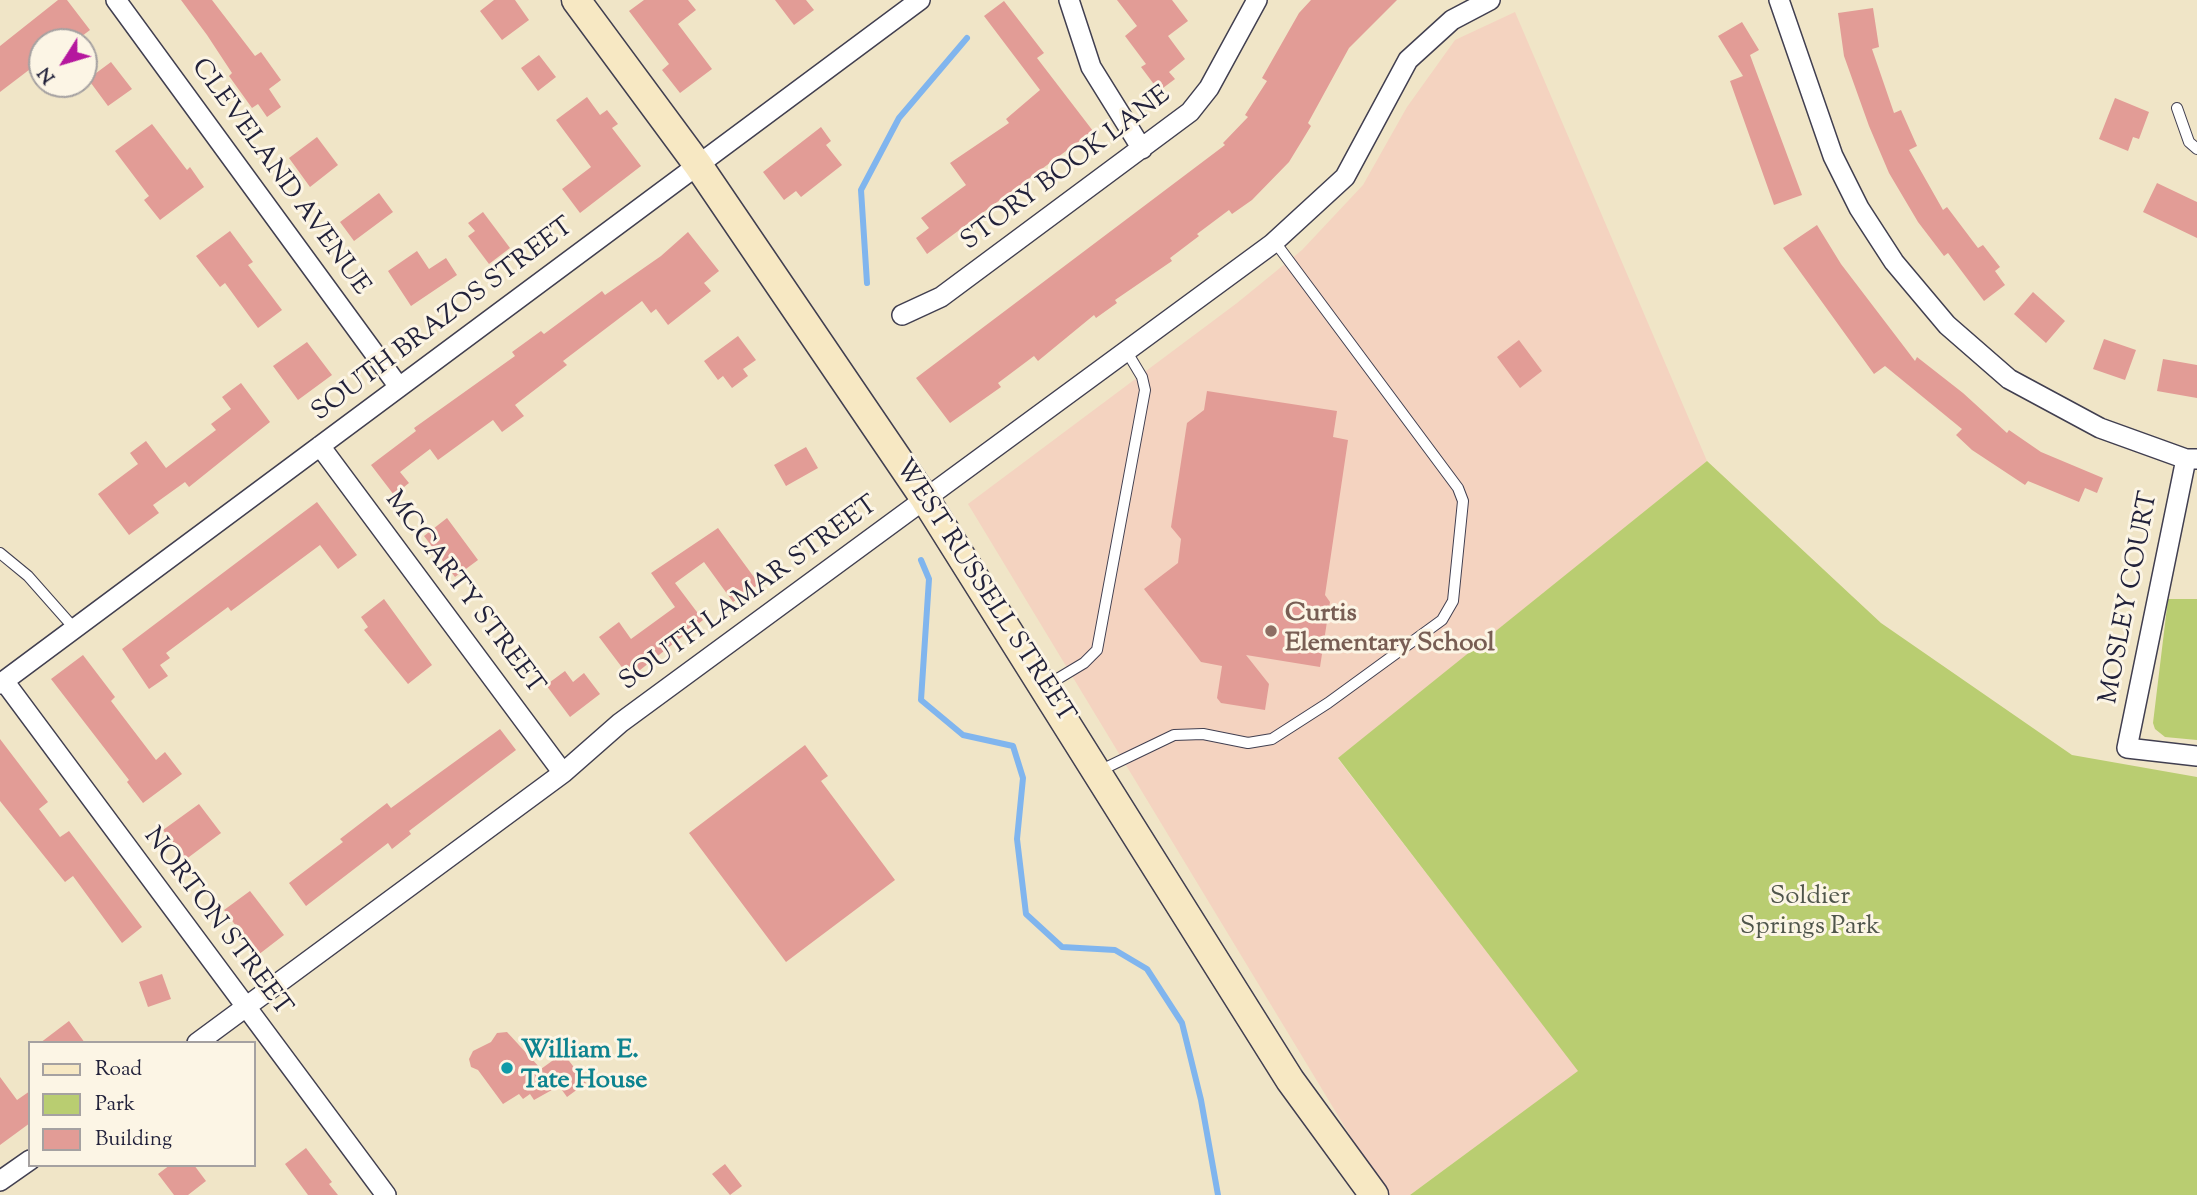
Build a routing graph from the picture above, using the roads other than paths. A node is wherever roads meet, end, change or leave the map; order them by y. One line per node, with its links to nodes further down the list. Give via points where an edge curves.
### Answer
1 (116, 0): 15 (street, CLEVELAND AVENUE)
2 (920, 0): 11 (street, SOUTH BRAZOS STREET)
3 (1069, 0): 9 (street, via 1091,67)
4 (1256, 0): 9 (street, STORY BOOK LANE, via 1209,88 1190,112)
5 (1490, 0): 12 (street, SOUTH LAMAR STREET, via 1452,20 1408,60 1345,177)
6 (1779, 0): 17 (street, via 1833,156 1859,208 1894,262 1947,325 2009,379 2100,428)
7 (585, 3): 11 (street, WEST RUSSELL STREET)
8 (2177, 108): 10 (lane, via 2189,142)
9 (1142, 149): 13 (street, STORY BOOK LANE, via 942,297)
10 (2197, 149)
11 (698, 165): 15 (street, SOUTH BRAZOS STREET); 18 (street, WEST RUSSELL STREET)
12 (1275, 242): 14 (street, SOUTH LAMAR STREET); 24 (lane, via 1458,488 1463,501 1453,601 1442,620 1272,739 1248,743 1203,734 1174,735)
13 (902, 315)
14 (1127, 352): 18 (street, SOUTH LAMAR STREET); 22 (lane, via 1145,390 1097,650)
15 (399, 387): 16 (street, SOUTH BRAZOS STREET)
16 (320, 446): 20 (street, SOUTH BRAZOS STREET); 25 (street, MCCARTY STREET)
17 (2191, 459): 23 (street, MOSLEY COURT, via 2127,747)
18 (925, 499): 22 (street, WEST RUSSELL STREET); 25 (street, SOUTH LAMAR STREET, via 620,723)
19 (0, 553): 20 (lane, via 28,576)
20 (74, 628): 21 (street, SOUTH BRAZOS STREET)
21 (2, 683): 26 (street, NORTON STREET)
22 (1043, 687): 24 (street, WEST RUSSELL STREET)
23 (2197, 756)
24 (1097, 772): 31 (street, WEST RUSSELL STREET, via 1290,1080)
25 (563, 773): 26 (street, SOUTH LAMAR STREET)
26 (246, 1009): 27 (street, SOUTH LAMAR STREET); 30 (street, NORTON STREET)
27 (200, 1041)
28 (28, 1161): 29 (street)
29 (0, 1181)
30 (386, 1195)
31 (1374, 1195)

